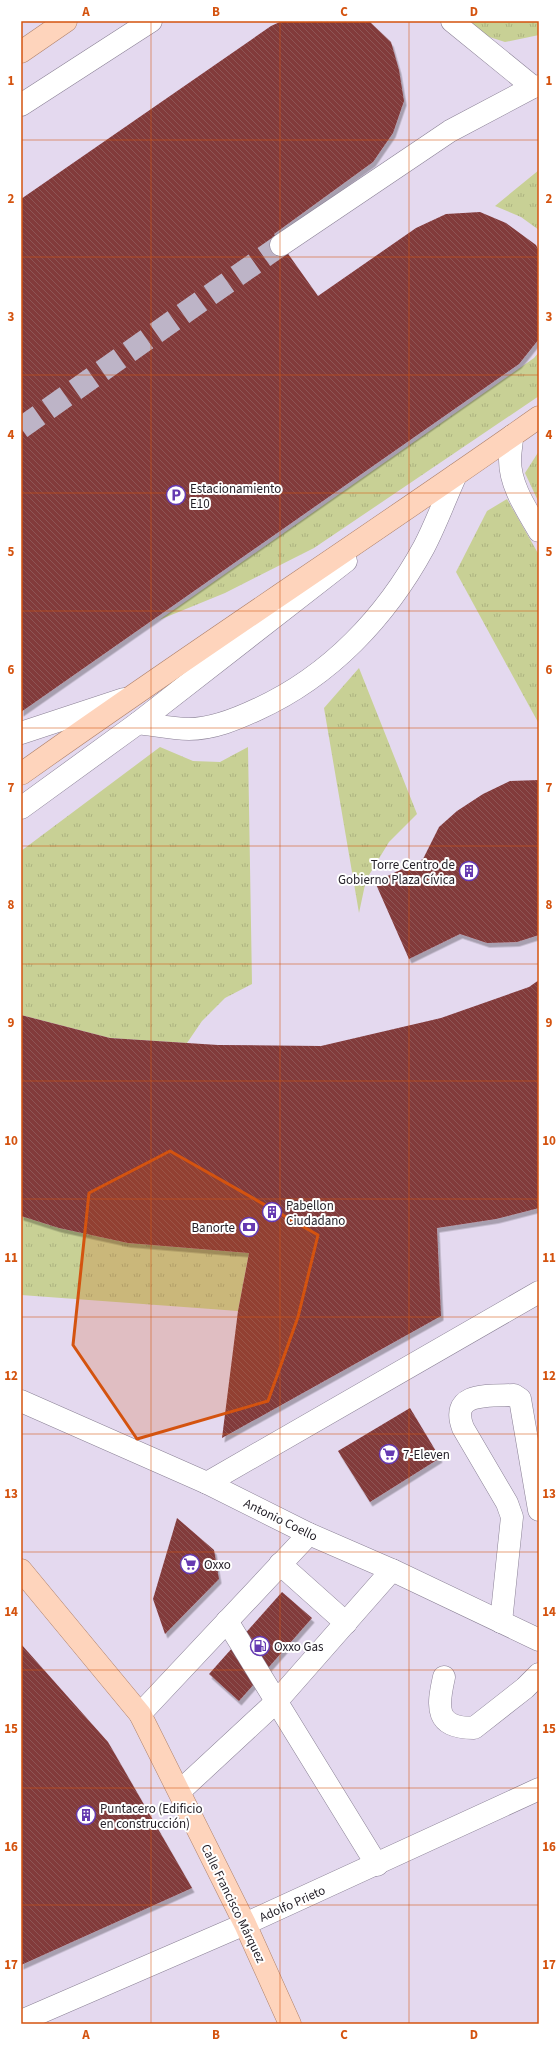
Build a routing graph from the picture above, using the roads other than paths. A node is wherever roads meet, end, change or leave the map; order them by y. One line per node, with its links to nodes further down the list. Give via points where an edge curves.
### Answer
1 (66, 21): 4 (main road)
2 (151, 21): 6 (street)
3 (452, 21): 5 (street)
4 (21, 52)
5 (536, 86): 7 (street, via 450,131)
6 (21, 105)
7 (281, 245)
8 (539, 417): 9 (main road)
9 (512, 436): 10 (main road); 11 (street, via 510,462 514,482)
10 (456, 475): 12 (main road); 13 (street); 13 (street, via 424,547 393,597 358,640 312,678 282,698 228,723 190,729)
11 (539, 531)
12 (128, 698): 14 (street); 15 (main road)
13 (138, 723): 16 (street)
14 (21, 733)
15 (21, 774)
16 (21, 808)
17 (539, 1292): 19 (street)
18 (21, 1401): 19 (street, Antonio Coello)
19 (207, 1483): 23 (street, Antonio Coello)
20 (539, 1510): 21 (street, via 520,1399 514,1395 470,1398 460,1409 459,1418 508,1503)
21 (512, 1517): 22 (street); 28 (street)
22 (539, 1524)
23 (309, 1534): 24 (street); 26 (street, Antonio Coello)
24 (280, 1564): 27 (street); 29 (street)
25 (21, 1570): 34 (main road, Calle Francisco Márquez)
26 (392, 1570): 28 (street, Antonio Coello); 29 (street)
27 (227, 1621): 33 (street); 34 (street)
28 (501, 1622): 30 (street, Antonio Coello)
29 (346, 1623): 33 (street)
30 (539, 1640)
31 (539, 1674): 32 (street, via 474,1728 454,1726 441,1714 438,1700)
32 (444, 1677)
33 (276, 1702): 36 (street); 37 (street)
34 (140, 1714): 36 (main road, Calle Francisco Márquez)
35 (539, 1789): 37 (street, Adolfo Prieto)
36 (180, 1791): 38 (main road, Calle Francisco Márquez)
37 (377, 1864): 38 (street, Adolfo Prieto)
38 (245, 1924): 39 (street, Adolfo Prieto); 40 (main road, Calle Francisco Márquez)
39 (21, 2021)
40 (290, 2024)

